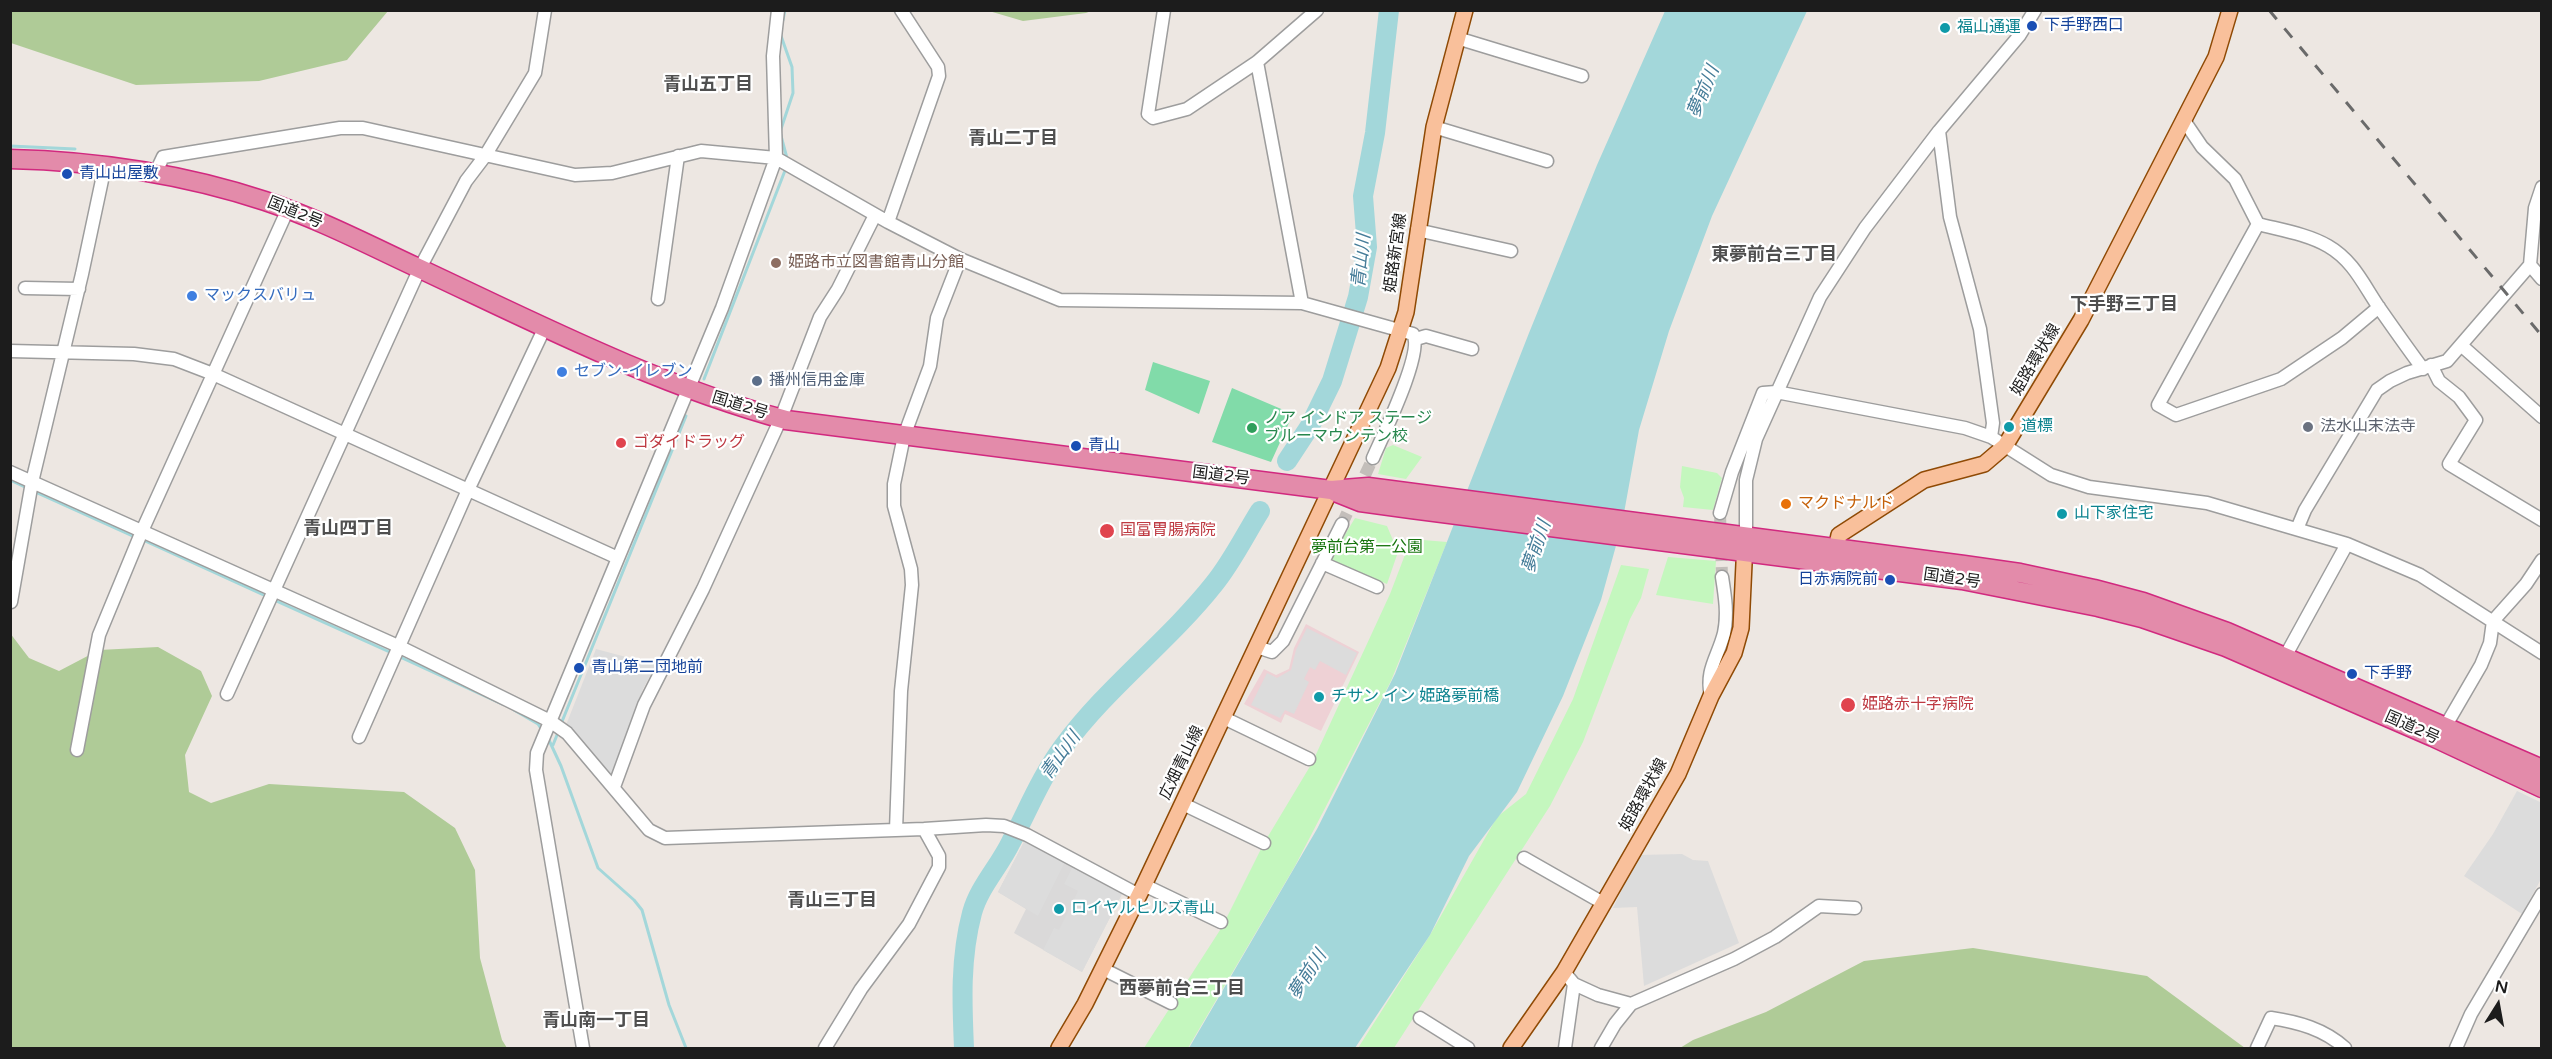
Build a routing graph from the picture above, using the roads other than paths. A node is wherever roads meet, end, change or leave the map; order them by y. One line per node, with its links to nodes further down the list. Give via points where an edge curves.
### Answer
1 (545, 10): 15 (street, via 535,73)
2 (778, 10): 19 (street, via 772,56)
3 (902, 10): 25 (street, via 938,68 939,76)
4 (1164, 10): 10 (street, via 1148,114 1153,118 1187,108)
5 (1317, 10): 10 (street)
6 (1465, 10): 9 (main road, 姫路新宮線)
7 (2035, 10): 14 (street, via 1999,61)
8 (2230, 10): 12 (main road, 姫路環状線, via 2216,57)
9 (1457, 38): 11 (street); 13 (main road, 姫路新宮線)
10 (1257, 62): 36 (street)
11 (1582, 76)
12 (2183, 119): 26 (street, via 2202,147 2235,179); 54 (main road, 姫路環状線, via 2081,320)
13 (1434, 127): 18 (street); 27 (main road, 姫路新宮線)
14 (1939, 131): 48 (street, via 1832,276); 53 (street, via 1950,217 1980,329 1994,423)
15 (485, 156): 16 (street, via 575,175 612,173); 21 (street, via 363,128 340,128 163,157); 31 (street, via 466,181)
16 (678, 156): 19 (street, via 701,151); 35 (street)
17 (10, 159): 20 (highway, 国道2号)
18 (1547, 161)
19 (782, 162): 24 (street); 47 (street)
20 (105, 166): 21 (highway, 国道2号); 34 (street)
21 (155, 174): 23 (highway, 国道2号)
22 (2541, 187): 30 (street, via 2535,208)
23 (288, 209): 31 (highway, 国道2号); 46 (street)
24 (875, 215): 25 (street); 50 (street, via 820,317)
25 (888, 222): 29 (street)
26 (2258, 224): 37 (street, via 2309,238 2337,252 2362,278); 37 (street, via 2158,405 2176,415 2281,379 2342,338)
27 (1417, 230): 28 (street); 39 (main road, 姫路新宮線)
28 (1511, 250)
29 (960, 259): 36 (street, via 1060,300); 52 (street, via 937,318 930,366)
30 (2530, 265): 32 (street); 41 (street)
31 (420, 268): 38 (highway, 国道2号); 51 (street)
32 (2541, 279)
33 (25, 288): 34 (street)
34 (79, 290): 44 (street)
35 (658, 299)
36 (1302, 303): 39 (street)
37 (2379, 307): 45 (street)
38 (545, 327): 47 (highway, 国道2号); 58 (street)
39 (1402, 330): 40 (street); 59 (main road, 姫路新宮線)
40 (1416, 339): 42 (street, via 1426,336); 55 (street, via 1408,376)
41 (2462, 346): 45 (street, via 2447,361); 49 (street)
42 (1472, 349)
43 (10, 351): 44 (street)
44 (64, 351): 46 (street, via 174,359); 57 (street)
45 (2427, 367): 61 (street, via 2459,397 2476,420 2449,464); 63 (street, via 2377,390)
46 (213, 374): 51 (street); 64 (street)
47 (687, 390): 50 (highway, 国道2号); 68 (street)
48 (1776, 392): 53 (street, via 1965,428); 60 (street, via 1763,393); 65 (street, via 1756,440 1746,480)
49 (2541, 417)
50 (781, 418): 52 (highway, 国道2号); 89 (street, via 703,589 644,705)
51 (344, 434): 58 (street); 73 (street)
52 (904, 436): 59 (highway, 国道2号); 93 (street, via 894,484 894,506 912,585 901,691)
53 (1990, 437): 54 (street)
54 (2005, 446): 63 (street, via 2051,475 2089,487 2207,503); 67 (main road, 姫路環状線, via 1984,464 1924,480 1839,535)
55 (1373, 458)
56 (10, 472): 57 (street)
57 (32, 482): 64 (street); 74 (street)
58 (468, 490): 68 (street); 76 (street)
59 (1331, 490): 65 (highway, 国道2号, via 1368,487 1414,501); 77 (main road, 広畑青山線)
60 (1720, 513)
61 (2541, 520)
62 (1342, 524): 70 (street)
63 (2297, 529): 66 (street)
64 (139, 537): 73 (street); 86 (street, via 99,635)
65 (1745, 544): 67 (highway, 国道2号); 81 (main road, 姫路環状線, via 1741,628 1734,653); 90 (highway, 国道2号, via 2027,591 2142,618 2283,671)
66 (2347, 544): 75 (street, via 2420,575); 79 (street)
67 (1836, 549): 79 (highway, 国道2号, via 2020,573 2094,589 2182,616)
68 (618, 558): 83 (street)
69 (2541, 560): 75 (street, via 2526,584)
70 (1322, 563): 72 (street); 77 (street, via 1283,641 1272,652)
71 (1722, 576): 81 (street, via 1727,605 1724,633 1710,669)
72 (1377, 587)
73 (273, 590): 76 (street); 80 (street)
74 (11, 602)
75 (2493, 621): 78 (street); 84 (street, via 2481,665)
76 (399, 646): 83 (street); 85 (street)
77 (1257, 647): 82 (main road, 広畑青山線)
78 (2541, 653)
79 (2286, 655): 84 (highway, 国道2号)
80 (227, 694)
81 (1711, 696): 98 (main road, 姫路環状線, via 1678,774)
82 (1224, 718): 87 (street); 91 (main road, 広畑青山線)
83 (550, 721): 89 (street, via 567,733); 106 (street, via 536,770)
84 (2445, 727): 88 (highway, 国道2号)
85 (359, 737)
86 (77, 750)
87 (1309, 759)
88 (2541, 769)
89 (614, 787): 93 (street, via 649,830 665,838)
90 (2541, 788)
91 (1183, 804): 94 (street); 96 (main road, 広畑青山線)
92 (924, 829): 93 (street); 96 (street, via 1004,826); 107 (street, via 939,856 939,867 909,924 856,996)
93 (896, 830)
94 (1264, 843)
95 (1524, 858): 98 (street)
96 (1141, 890): 100 (street); 101 (main road, 広畑青山線)
97 (2541, 894): 115 (street)
98 (1603, 903): 102 (main road, 姫路環状線)
99 (1855, 908): 104 (street, via 1820,906 1734,959)
100 (1221, 922)
101 (1103, 969): 103 (street); 108 (main road, 広畑青山線)
102 (1569, 978): 104 (street, via 1598,995); 110 (main road, 姫路環状線); 111 (street)
103 (1171, 1003)
104 (1631, 1004): 112 (street)
105 (1420, 1018): 109 (street)
106 (583, 1048)
107 (825, 1048)
108 (1059, 1048)
109 (1467, 1048)
110 (1511, 1048)
111 (1565, 1048)
112 (1601, 1048)
113 (2257, 1048): 114 (street, via 2271,1018 2300,1022)
114 (2344, 1048)
115 (2456, 1048)

